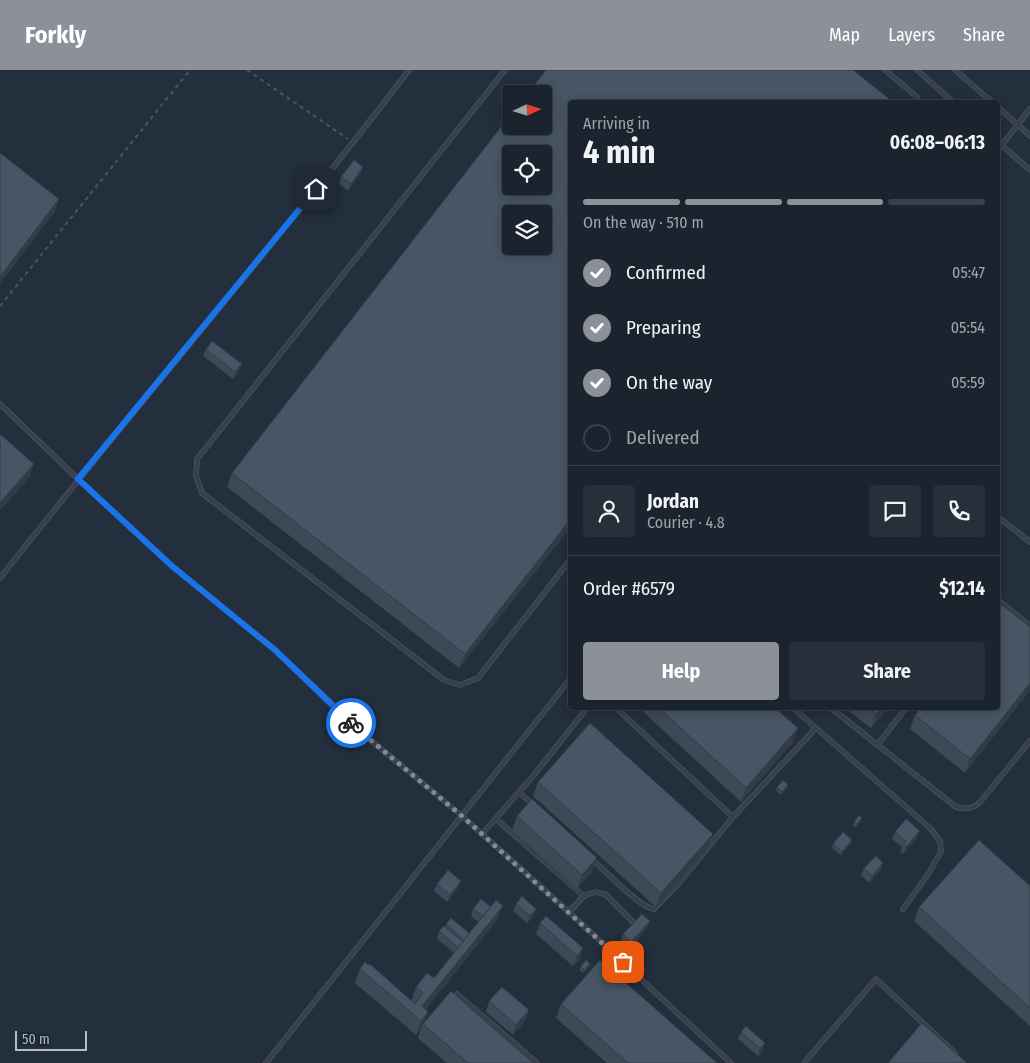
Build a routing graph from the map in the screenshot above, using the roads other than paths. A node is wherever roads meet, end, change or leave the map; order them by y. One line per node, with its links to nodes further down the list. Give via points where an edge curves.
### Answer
1 (409, 70): 16 (lane)
2 (505, 70): 19 (lane, via 197,459 196,476 202,493 444,680 460,685 478,678)
3 (885, 70): 6 (lane)
4 (916, 70): 7 (lane)
5 (955, 70): 8 (lane)
6 (918, 100)
7 (951, 100)
8 (990, 100)
9 (1000, 109): 11 (lane)
10 (1030, 110): 11 (lane)
11 (1018, 124): 12 (lane); 13 (lane)
12 (1030, 136)
13 (1000, 144): 14 (lane)
14 (1030, 170)
15 (0, 404): 16 (lane)
16 (78, 479): 20 (lane); 34 (lane, via 172,566 275,650 368,738)
17 (1000, 519): 18 (lane)
18 (1030, 542)
19 (568, 563)
20 (0, 578)
21 (1000, 602): 22 (lane)
22 (1030, 626)
23 (568, 682): 34 (lane)
24 (585, 710): 32 (lane)
25 (618, 710): 35 (lane)
26 (795, 710): 29 (lane)
27 (834, 710): 31 (lane)
28 (904, 710): 31 (lane)
29 (816, 728): 35 (lane); 40 (lane, via 930,828 940,841 941,851 929,873)
30 (1030, 741): 31 (lane, via 980,802 962,809)
31 (878, 744)
32 (519, 792): 33 (lane); 36 (lane)
33 (540, 812)
34 (461, 815): 37 (lane); 45 (lane)
35 (734, 817): 38 (lane, via 654,909 639,902)
36 (496, 819): 37 (lane); 39 (lane)
37 (482, 834): 41 (lane)
38 (590, 857)
39 (584, 896): 41 (lane); 42 (lane, via 595,892 604,894)
40 (902, 909)
41 (569, 912): 47 (lane)
42 (633, 922)
43 (457, 994): 46 (lane)
44 (960, 1057): 48 (lane, via 876,979)
45 (266, 1063)
46 (538, 1063)
47 (731, 1063)
48 (804, 1063)

